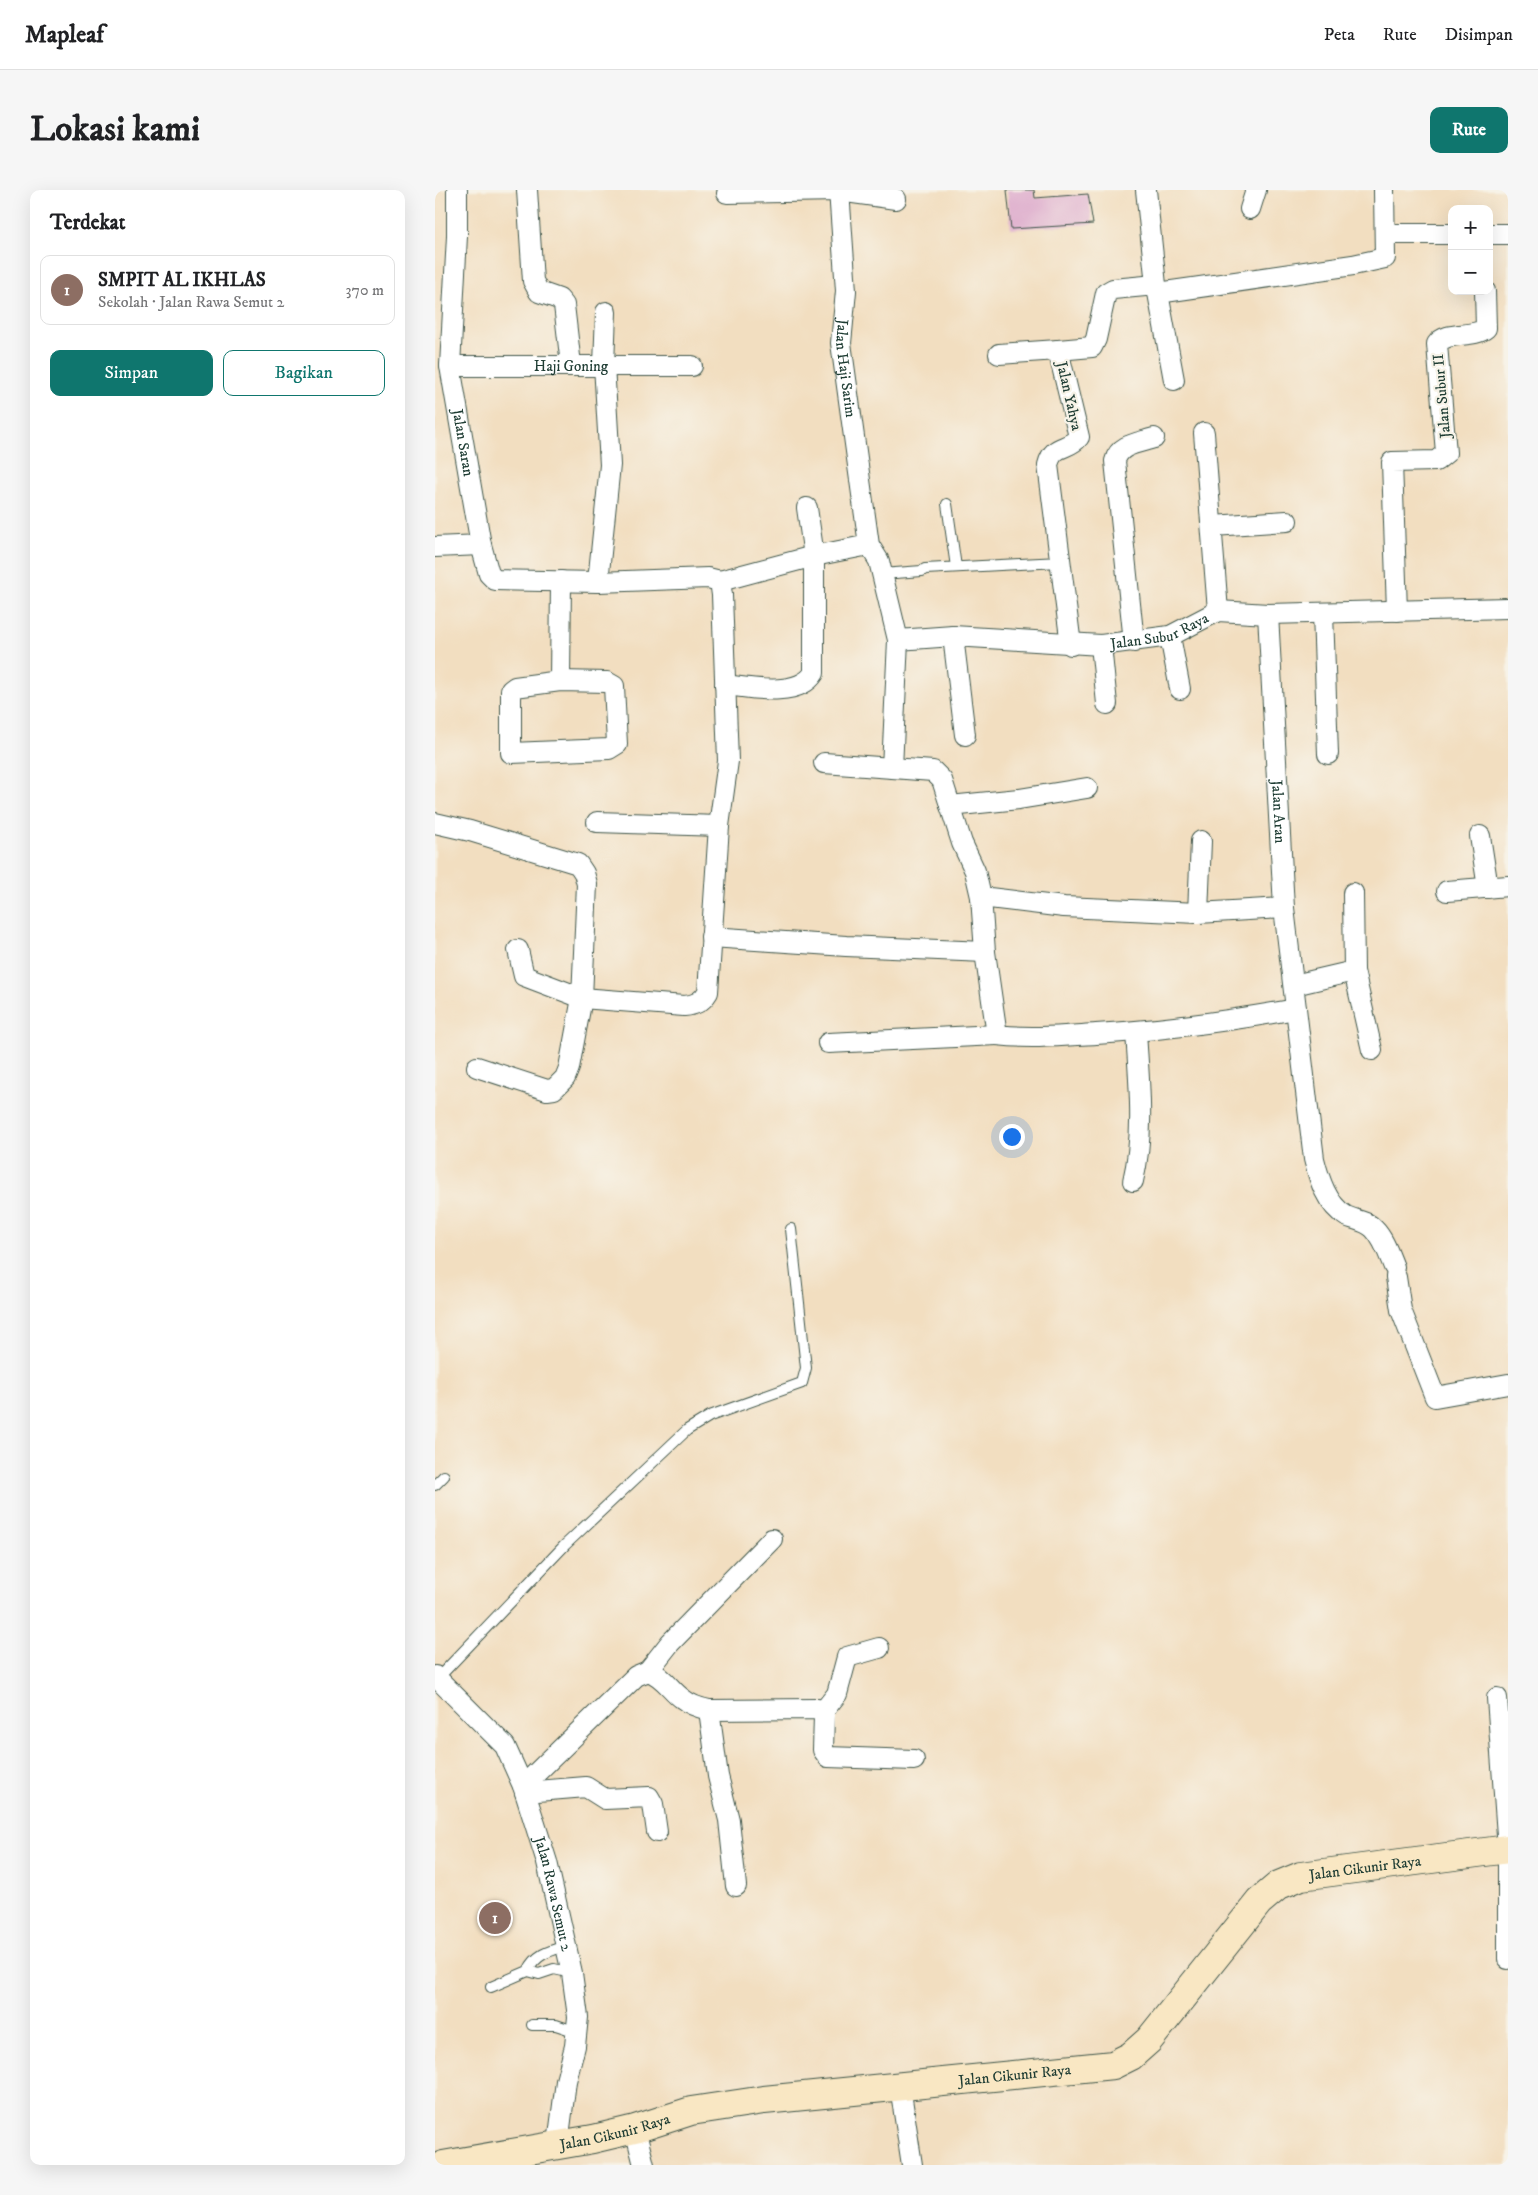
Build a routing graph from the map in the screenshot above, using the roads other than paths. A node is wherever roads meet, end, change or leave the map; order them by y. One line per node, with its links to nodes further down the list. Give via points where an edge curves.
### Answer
1 (457, 190): 21 (street, Jalan Saran)
2 (527, 190): 19 (street, via 533,281 539,292 563,305)
3 (839, 190): 7 (street); 8 (street); 31 (street, Jalan Haji Sarim, via 846,291 841,343)
4 (1146, 190): 14 (street)
5 (1256, 190): 9 (street)
6 (1385, 190): 10 (street)
7 (727, 192)
8 (895, 199)
9 (1250, 209)
10 (1385, 234): 11 (street); 14 (street, Jalan Yahya, via 1385,258 1353,265)
11 (1448, 234)
12 (1493, 234): 13 (street)
13 (1508, 234)
14 (1157, 289): 17 (street, Jalan Yahya, via 1113,289 1106,293 1092,347); 23 (street)
15 (1485, 295): 42 (street, Jalan Subur II, via 1486,328 1480,332 1443,338 1437,344 1446,453 1436,461 1393,462)
16 (606, 312): 20 (street)
17 (1058, 350): 18 (street); 34 (street, Jalan Yahya, via 1079,437 1073,444 1055,450 1048,465)
18 (999, 354)
19 (571, 365): 20 (street, Haji Goning); 21 (street, Haji Goning)
20 (603, 365): 22 (street, Haji Goning); 39 (street, via 610,465)
21 (450, 366): 30 (street, Jalan Saran)
22 (692, 366)
23 (1174, 380)
24 (1204, 433): 29 (street)
25 (1154, 438): 48 (street, via 1123,448 1115,461)
26 (947, 504): 35 (lane)
27 (807, 508): 33 (street)
28 (1287, 521): 29 (street)
29 (1213, 526): 41 (street)
30 (481, 545): 32 (street); 37 (street, Jalan Saran, via 493,579)
31 (869, 546): 33 (street); 36 (street, via 879,561)
32 (435, 547)
33 (814, 556): 38 (street); 52 (street, via 814,673 808,682 798,687 771,690)
34 (1060, 562): 35 (lane); 49 (street, Jalan Yahya)
35 (956, 567): 36 (lane)
36 (882, 574): 47 (street)
37 (561, 581): 39 (street); 51 (street)
38 (720, 581): 39 (street, via 708,578); 52 (street)
39 (598, 582)
40 (1508, 608): 42 (street, Jalan Subur Raya)
41 (1217, 611): 44 (street, Jalan Subur Raya); 46 (street, Jalan Subur Raya)
42 (1397, 611): 43 (street, Jalan Subur Raya)
43 (1323, 613): 44 (street, Jalan Subur Raya); 56 (street)
44 (1269, 614): 71 (street, Jalan Aran)
45 (953, 636): 47 (street, Jalan Subur Raya); 49 (street, Jalan Subur Raya); 55 (street)
46 (1170, 636): 48 (street, Jalan Subur Raya); 53 (street)
47 (898, 640): 58 (street)
48 (1134, 642): 50 (street, Jalan Subur Raya)
49 (1071, 645): 50 (street, Jalan Subur Raya)
50 (1101, 645): 54 (street)
51 (560, 681): 51 (street, via 607,682 614,686 617,744 609,749 511,753 511,690)
52 (725, 685): 63 (street, via 728,761)
53 (1180, 689)
54 (1107, 704)
55 (965, 735)
56 (1328, 754)
57 (825, 764): 58 (street)
58 (892, 768): 60 (street, via 938,774)
59 (1087, 788): 60 (street)
60 (950, 806): 70 (street, via 975,871)
61 (597, 822): 63 (street)
62 (435, 824): 78 (street, via 470,831 580,866 587,884)
63 (719, 826): 73 (street)
64 (1480, 836): 67 (street)
65 (1201, 841): 72 (street)
66 (1508, 886): 67 (street)
67 (1488, 888): 69 (street)
68 (1353, 892): 76 (street)
69 (1447, 892)
70 (981, 897): 72 (street, via 1064,907); 75 (street)
71 (1284, 908): 72 (street); 77 (street, Jalan Aran)
72 (1198, 913)
73 (711, 937): 75 (street); 78 (street, via 708,992 698,1003 684,1006)
74 (518, 950): 78 (street, via 524,976)
75 (985, 952): 81 (street)
76 (1354, 971): 77 (street); 83 (street)
77 (1293, 985): 79 (street, Jalan Aran)
78 (582, 998): 84 (street, via 569,1068 559,1086 547,1090)
79 (1296, 1009): 80 (street); 87 (street, Jalan Aran, via 1311,1146 1317,1170 1333,1205 1375,1230 1395,1272 1401,1310 1435,1397)
80 (1136, 1032): 81 (street, via 1048,1038); 85 (street, via 1141,1124)
81 (997, 1034): 82 (street)
82 (829, 1043)
83 (1372, 1050)
84 (477, 1067)
85 (1133, 1181)
86 (791, 1229): 93 (lane, via 805,1368 802,1383 710,1416 687,1430 565,1545)
87 (1508, 1384)
88 (443, 1476): 89 (lane)
89 (435, 1484)
90 (772, 1539): 92 (street, via 670,1643)
91 (879, 1648): 96 (street, via 847,1657 837,1694)
92 (648, 1671): 95 (street, via 683,1700); 98 (street, via 636,1676)
93 (436, 1677): 98 (street, Jalan Rawa Semut 2, via 505,1746)
94 (1497, 1698): 100 (street)
95 (709, 1710): 96 (street, via 818,1709); 101 (street, via 718,1776 729,1820)
96 (822, 1712): 97 (street, via 823,1750 828,1757)
97 (914, 1760)
98 (524, 1789): 99 (street, via 586,1787 605,1798 649,1797); 102 (street, Jalan Rawa Semut 2, via 547,1862)
99 (657, 1832)
100 (1508, 1849): 103 (street); 109 (street, Jalan Cikunir Raya, via 1301,1876 1279,1885 1259,1902 1149,2040 1131,2056 1113,2065)
101 (736, 1886)
102 (566, 1946): 104 (lane, via 547,1951 533,1960); 105 (street, Jalan Rawa Semut 2)
103 (1508, 1959)
104 (528, 1971): 105 (lane, via 539,1974 554,1969); 106 (lane)
105 (572, 1973): 108 (street, Jalan Rawa Semut 2)
106 (491, 1987)
107 (532, 2025): 108 (lane, via 556,2026)
108 (577, 2032): 111 (street, Jalan Rawa Semut 2, via 566,2081)
109 (900, 2086): 110 (street, Jalan Cikunir Raya, via 700,2110); 114 (street)
110 (635, 2129): 111 (street, Jalan Cikunir Raya); 113 (street)
111 (558, 2144): 112 (street, Jalan Cikunir Raya)
112 (443, 2165)
113 (644, 2165)
114 (912, 2165)

